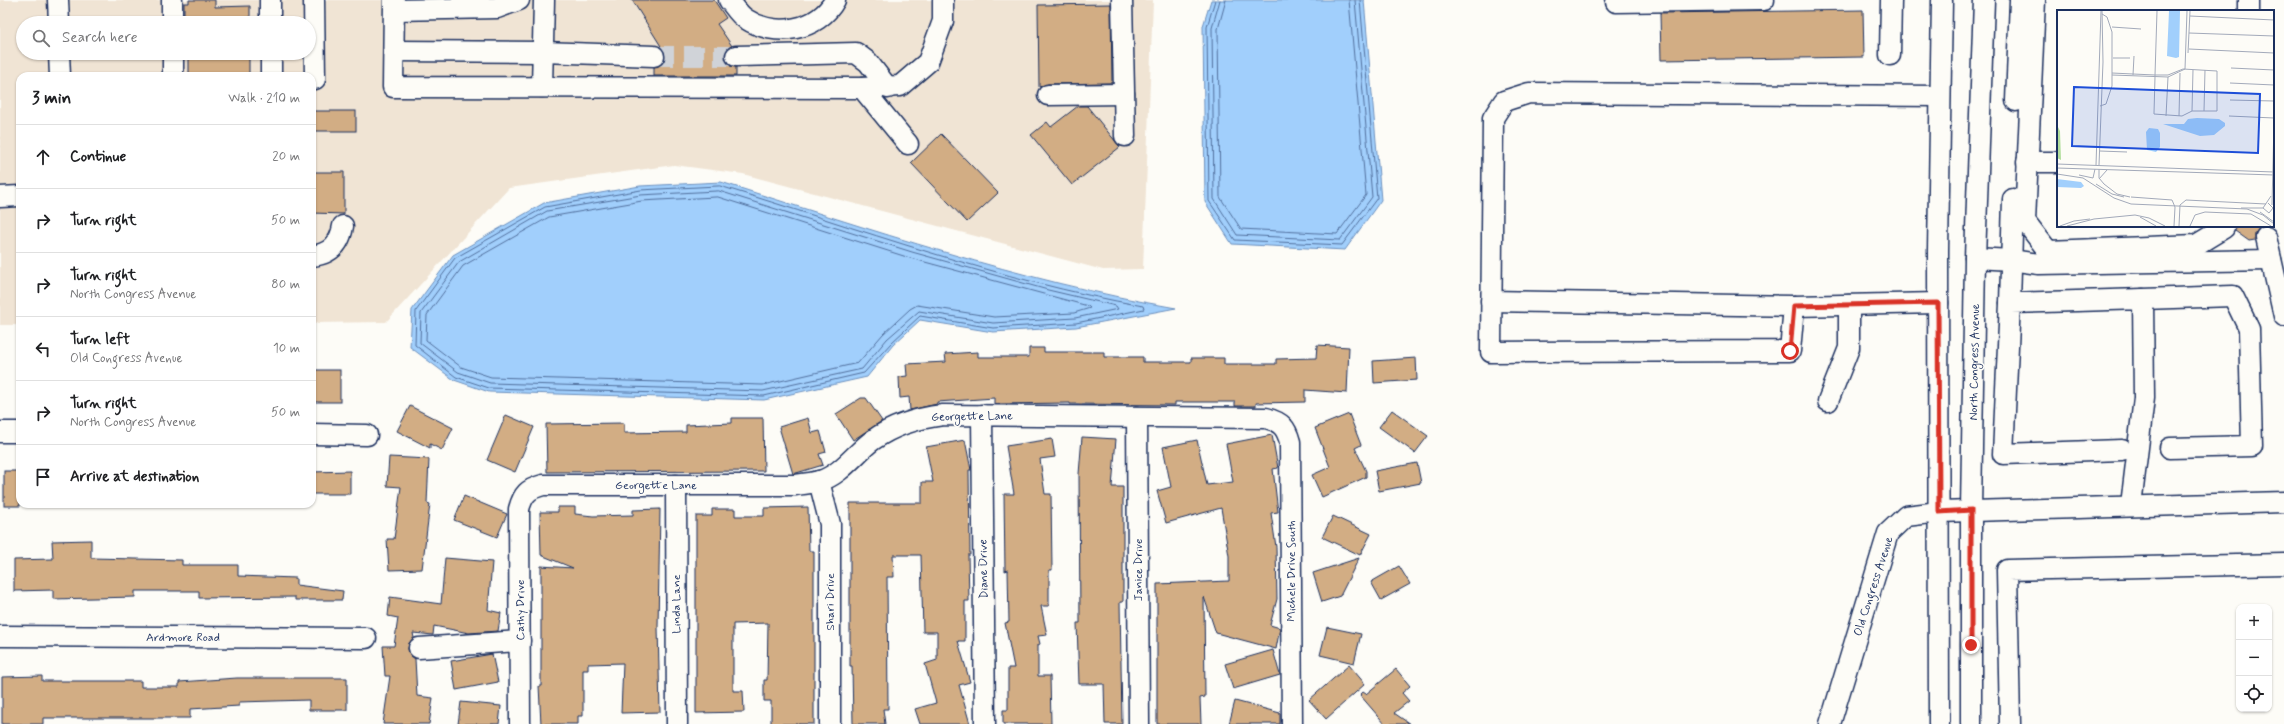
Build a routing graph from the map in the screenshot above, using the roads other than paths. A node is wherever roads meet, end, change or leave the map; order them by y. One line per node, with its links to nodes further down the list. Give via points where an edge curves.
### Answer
1 (58, 0): 19 (street)
2 (172, 0): 20 (street)
3 (270, 0): 21 (street)
4 (314, 0): 22 (street)
5 (518, 0): 18 (street, via 497,8)
6 (544, 0): 24 (street)
7 (729, 0): 8 (street, via 745,18 762,27 781,30 800,28 818,20)
8 (835, 0)
9 (943, 0): 38 (street, via 943,21 928,62 900,86)
10 (1122, 0): 39 (street)
11 (1764, 0): 17 (street)
12 (1891, 0): 25 (street)
13 (1942, 0): 41 (street)
14 (1984, 0): 52 (street, North Congress Avenue)
15 (2020, 0): 53 (street)
16 (2035, 0): 44 (street)
17 (1616, 2)
18 (394, 5): 23 (street)
19 (59, 16)
20 (172, 16)
21 (270, 16)
22 (314, 16)
23 (394, 51): 24 (street); 36 (street, via 393,87)
24 (543, 52): 26 (street); 36 (street)
25 (1890, 55)
26 (654, 56)
27 (736, 56): 38 (street, via 856,53 868,62)
28 (59, 60): 32 (street)
29 (173, 60): 33 (street)
30 (270, 60): 34 (street)
31 (314, 60): 35 (street)
32 (60, 72)
33 (173, 72)
34 (270, 72)
35 (314, 72)
36 (542, 87): 37 (street)
37 (862, 88): 38 (street); 43 (street)
38 (888, 88)
39 (1124, 94): 40 (street); 42 (street)
40 (1048, 95)
41 (1940, 96): 55 (street, via 1529,93 1504,102 1493,118); 56 (street)
42 (1125, 136)
43 (908, 144)
44 (2027, 162): 45 (street); 49 (street, via 2025,221 2048,251 2196,244)
45 (2057, 162)
46 (16, 196): 47 (street)
47 (0, 197)
48 (343, 226): 51 (street, via 337,244 331,250)
49 (2224, 227)
50 (2278, 253): 53 (street, via 2039,264); 60 (street)
51 (316, 255)
52 (1975, 258): 53 (street); 76 (street, North Congress Avenue)
53 (2011, 260): 57 (street)
54 (2143, 299): 57 (street); 69 (street, via 2233,296 2249,329 2252,446); 75 (street, via 2144,398)
55 (1491, 301): 59 (street); 59 (street, via 1491,352 1790,351)
56 (1938, 303): 58 (street); 77 (street)
57 (2010, 303): 70 (street, via 2003,454)
58 (1849, 305): 59 (street); 61 (street, via 1849,348)
59 (1794, 306)
60 (2284, 316)
61 (1828, 401)
62 (982, 415): 63 (street, Georgette Lane); 71 (street, Georgette Lane, via 943,415 899,425 873,440 841,469); 86 (street, Diane Drive)
63 (1137, 417): 64 (street, Georgette Lane, via 1266,418); 87 (street, Janice Drive)
64 (1278, 422): 88 (street, Michele Drive South, via 1287,430 1290,442)
65 (0, 432): 66 (street)
66 (16, 432)
67 (316, 434): 68 (street)
68 (367, 435)
69 (2170, 448)
70 (2122, 450)
71 (819, 481): 72 (street, Georgette Lane, via 796,485); 85 (street, Shari Drive, via 830,524)
72 (676, 485): 73 (street, Georgette Lane, via 543,485 531,488); 84 (street, Linda Lane)
73 (522, 497): 81 (street, Cathy Drive, via 519,509)
74 (2284, 502): 75 (street, Old Congress Avenue)
75 (2131, 505): 76 (street, Old Congress Avenue)
76 (1971, 510): 77 (street, Old Congress Avenue); 91 (street, North Congress Avenue)
77 (1939, 512): 89 (street, Old Congress Avenue, via 1906,516 1888,533); 90 (street)
78 (2284, 564): 92 (street, via 2007,570)
79 (0, 636): 80 (street, Ardmore Road)
80 (366, 638)
81 (520, 641): 82 (street); 83 (street, Cathy Drive)
82 (419, 648)
83 (520, 724)
84 (677, 724)
85 (830, 724)
86 (985, 724)
87 (1139, 724)
88 (1292, 724)
89 (1830, 724)
90 (1938, 724)
91 (1971, 724)
92 (2010, 724)

